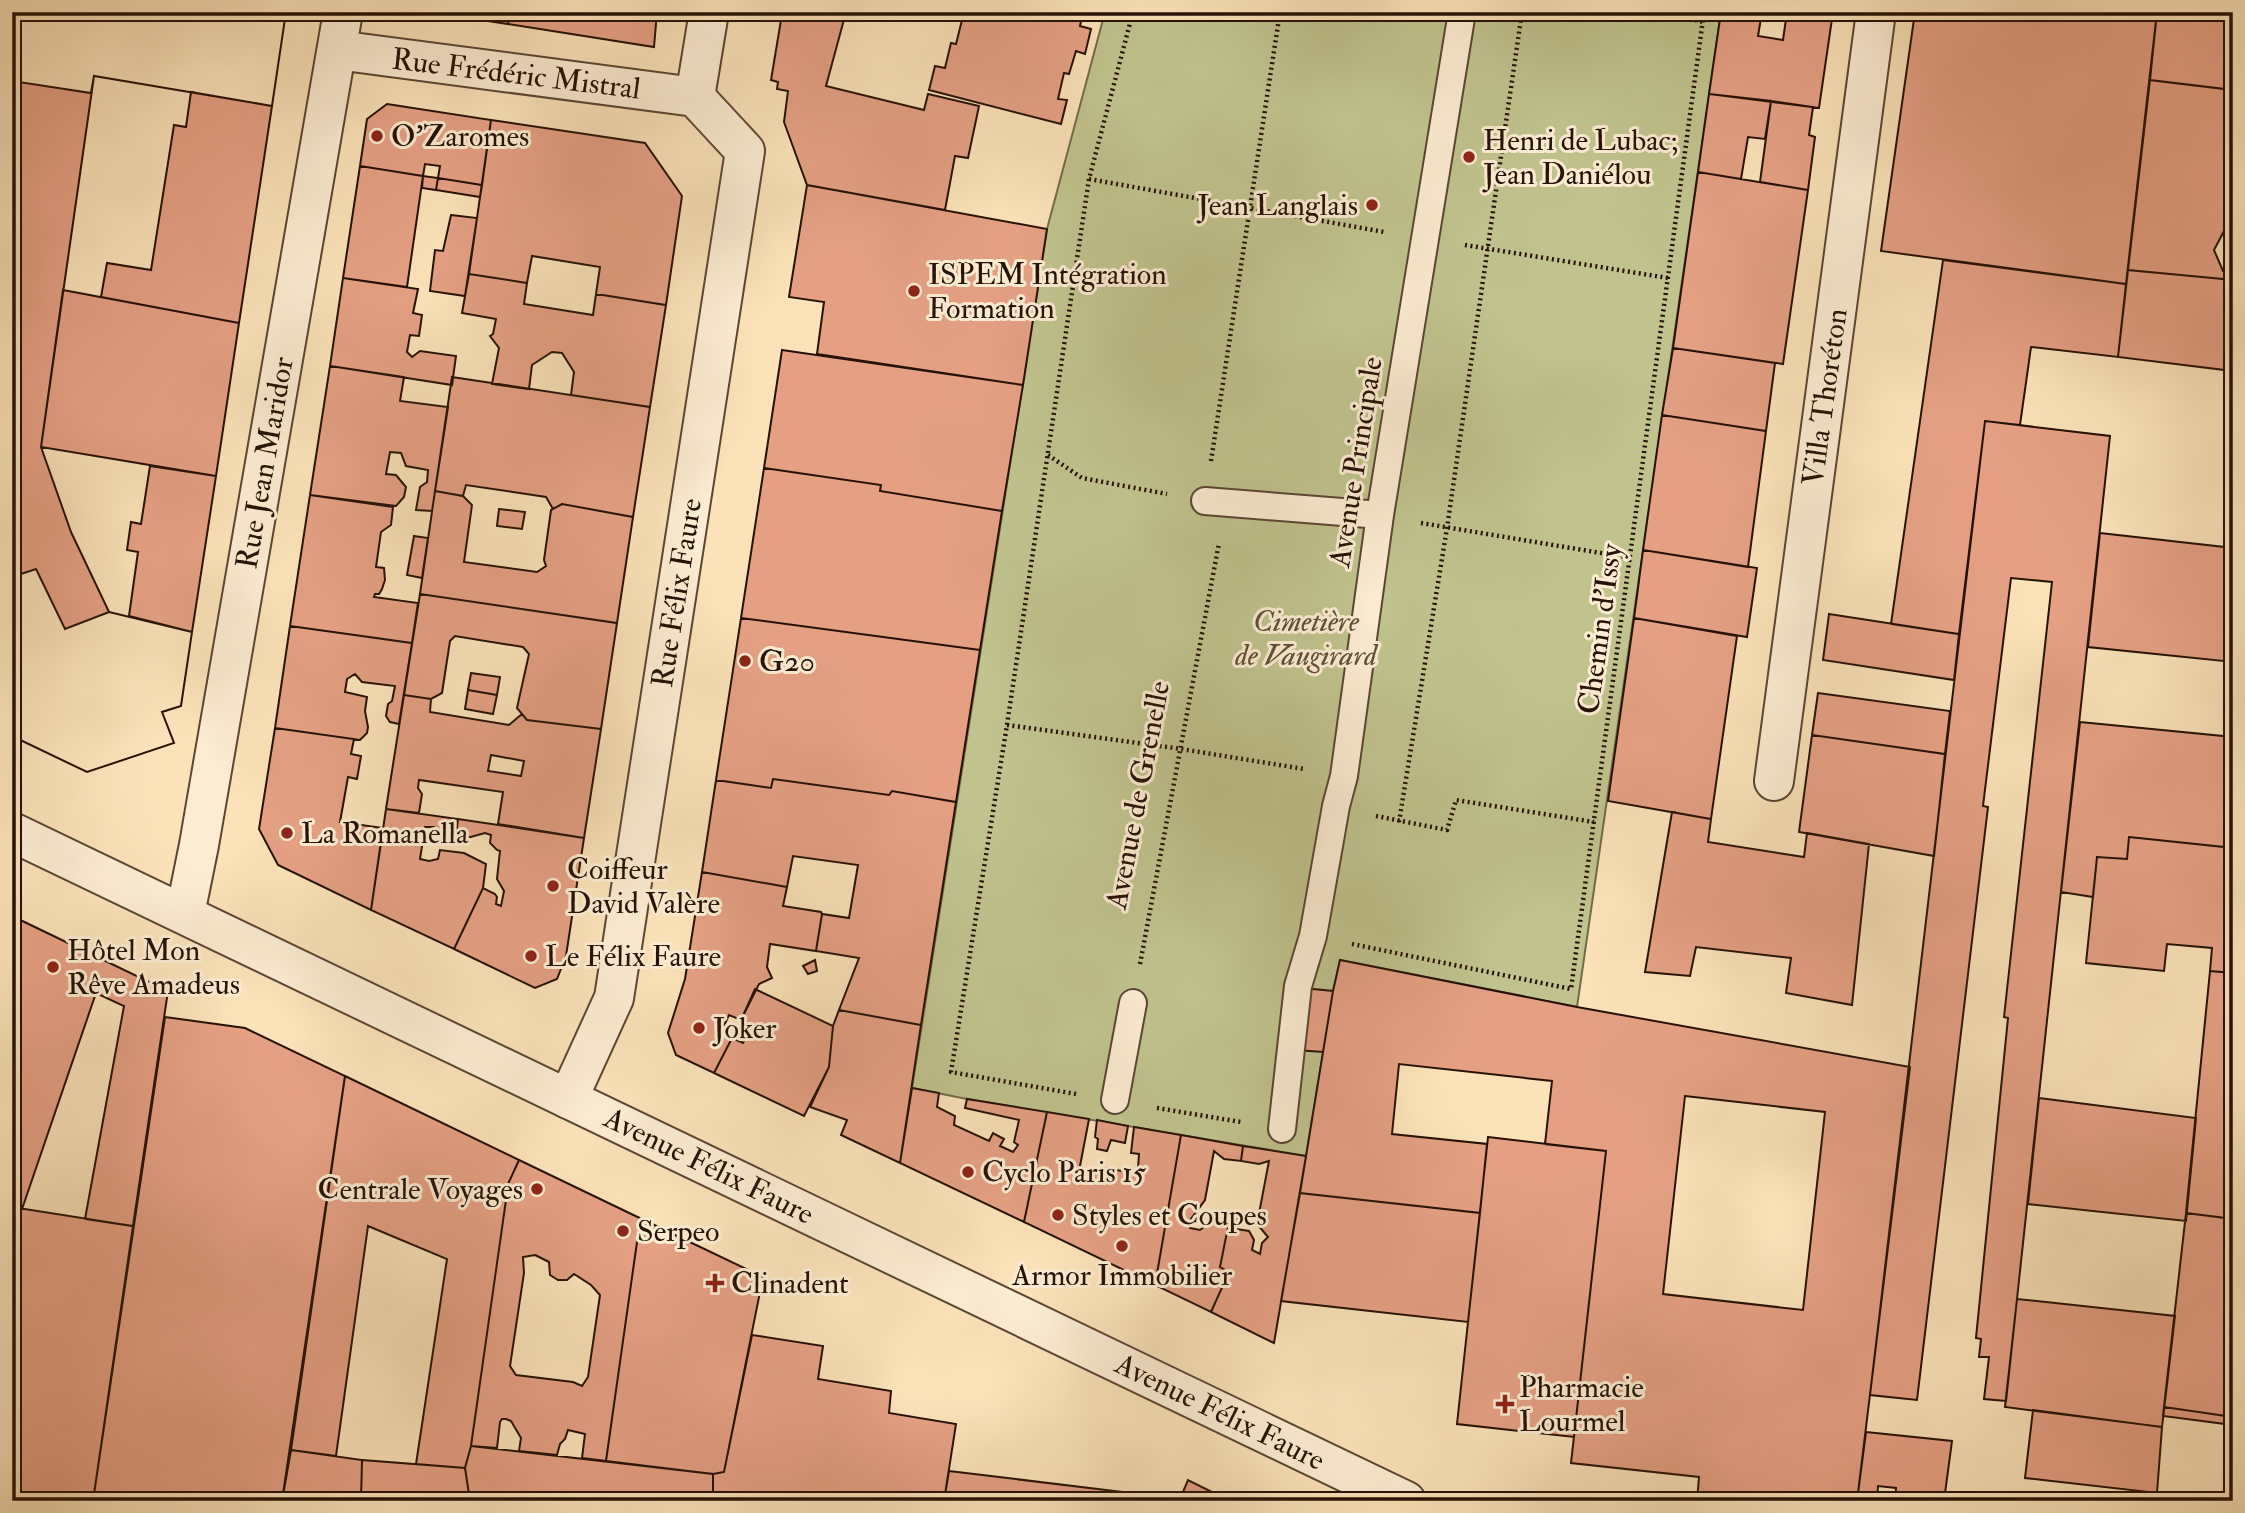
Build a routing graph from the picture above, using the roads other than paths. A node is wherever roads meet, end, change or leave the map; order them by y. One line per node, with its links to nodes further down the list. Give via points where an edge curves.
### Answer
1 (343, 12): 5 (street, Rue Jean Maridor)
2 (709, 12): 6 (street)
3 (1462, 12): 8 (lane, Avenue Principale)
4 (1876, 12): 9 (street, Villa Thoréton)
5 (337, 50): 6 (street, Rue Frédéric Mistral); 11 (street, Rue Jean Maridor)
6 (695, 97): 13 (street, Rue Félix Faure, via 745,151 614,998)
7 (1216, 502): 8 (lane)
8 (1380, 515): 15 (lane, Avenue Principale, via 1343,776 1313,936 1298,986)
9 (1773, 781)
10 (12, 831): 11 (street, Avenue Félix Faure)
11 (185, 914): 13 (street, Avenue Félix Faure)
12 (1133, 1003): 14 (lane)
13 (568, 1099): 16 (street, Avenue Félix Faure)
14 (1115, 1100)
15 (1282, 1129)
16 (1406, 1501)

